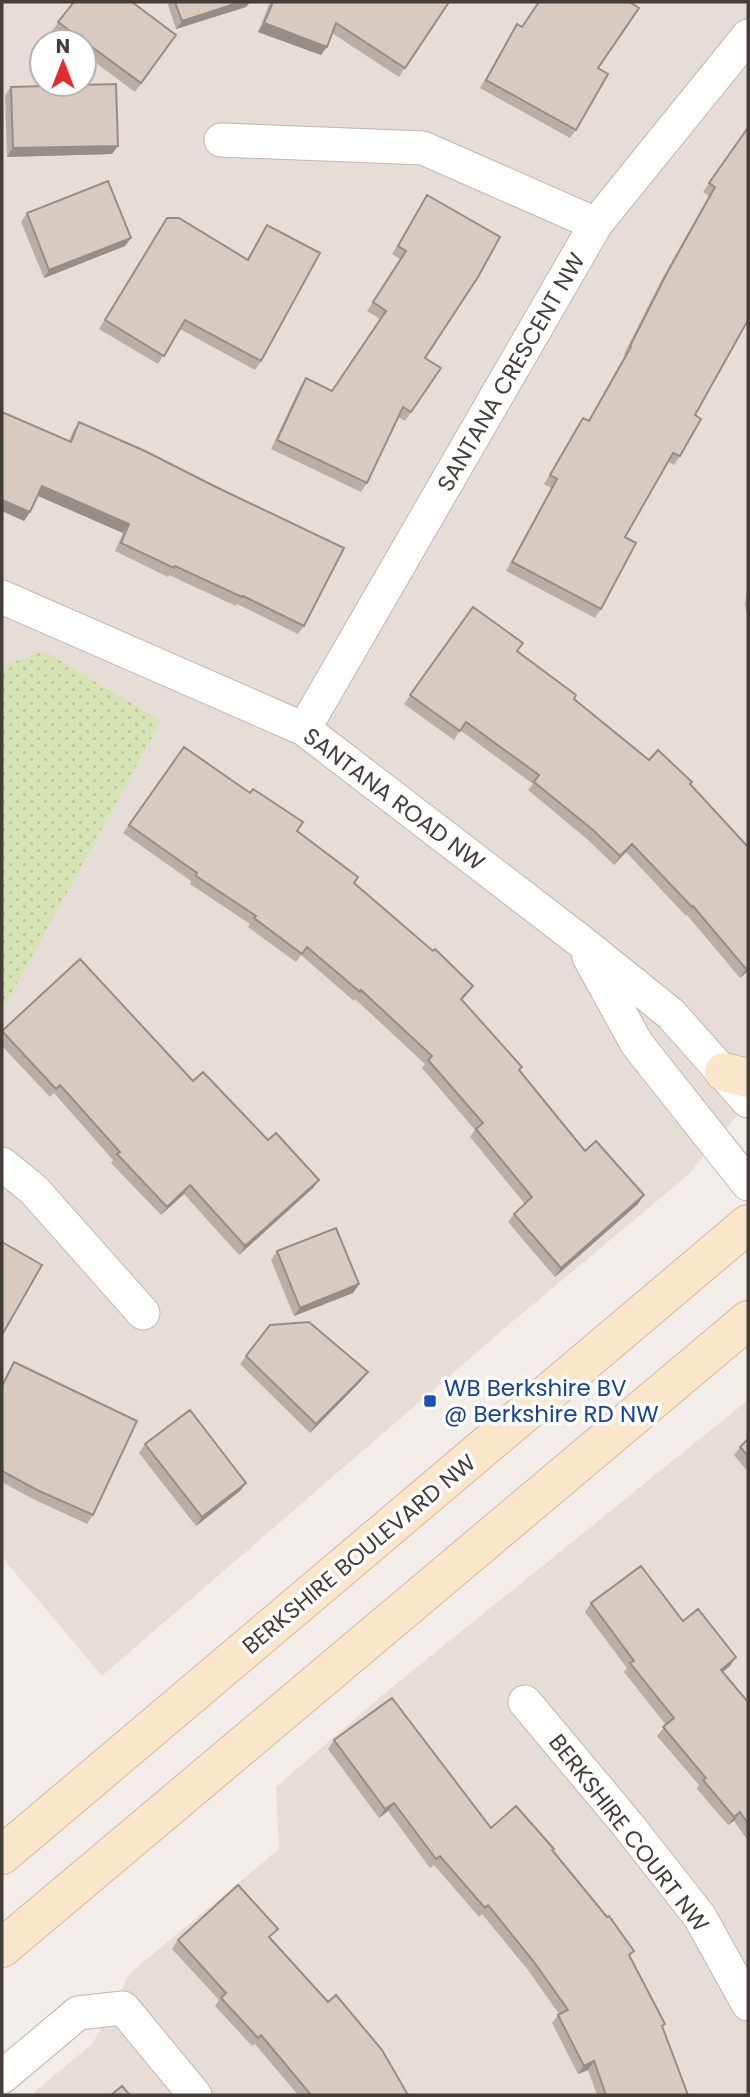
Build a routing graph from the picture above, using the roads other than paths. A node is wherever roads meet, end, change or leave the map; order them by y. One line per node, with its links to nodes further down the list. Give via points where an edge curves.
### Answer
1 (748, 36): 3 (street, SANTANA CRESCENT NW)
2 (221, 140): 3 (street, via 423,148)
3 (596, 224): 5 (street, SANTANA CRESCENT NW)
4 (2, 597): 5 (street, SANTANA ROAD NW)
5 (304, 729): 6 (street, SANTANA ROAD NW)
6 (579, 940): 7 (street, SANTANA ROAD NW); 10 (street, SANTANA ROAD NW, via 637,1044)
7 (736, 1075): 8 (street, SANTANA ROAD NW)
8 (748, 1101)
9 (2, 1164): 12 (street, via 34,1190)
10 (748, 1184)
11 (748, 1224): 17 (main road, BERKSHIRE BOULEVARD NW)
12 (143, 1313)
13 (748, 1320): 15 (main road)
14 (748, 1351): 15 (main road)
15 (704, 1357): 18 (main road)
16 (525, 1702): 19 (street, BERKSHIRE COURT NW, via 700,1917)
17 (2, 1855)
18 (2, 1948)
19 (748, 2004)
20 (2, 2077): 21 (street, via 78,2013 123,2008)
21 (195, 2095)

